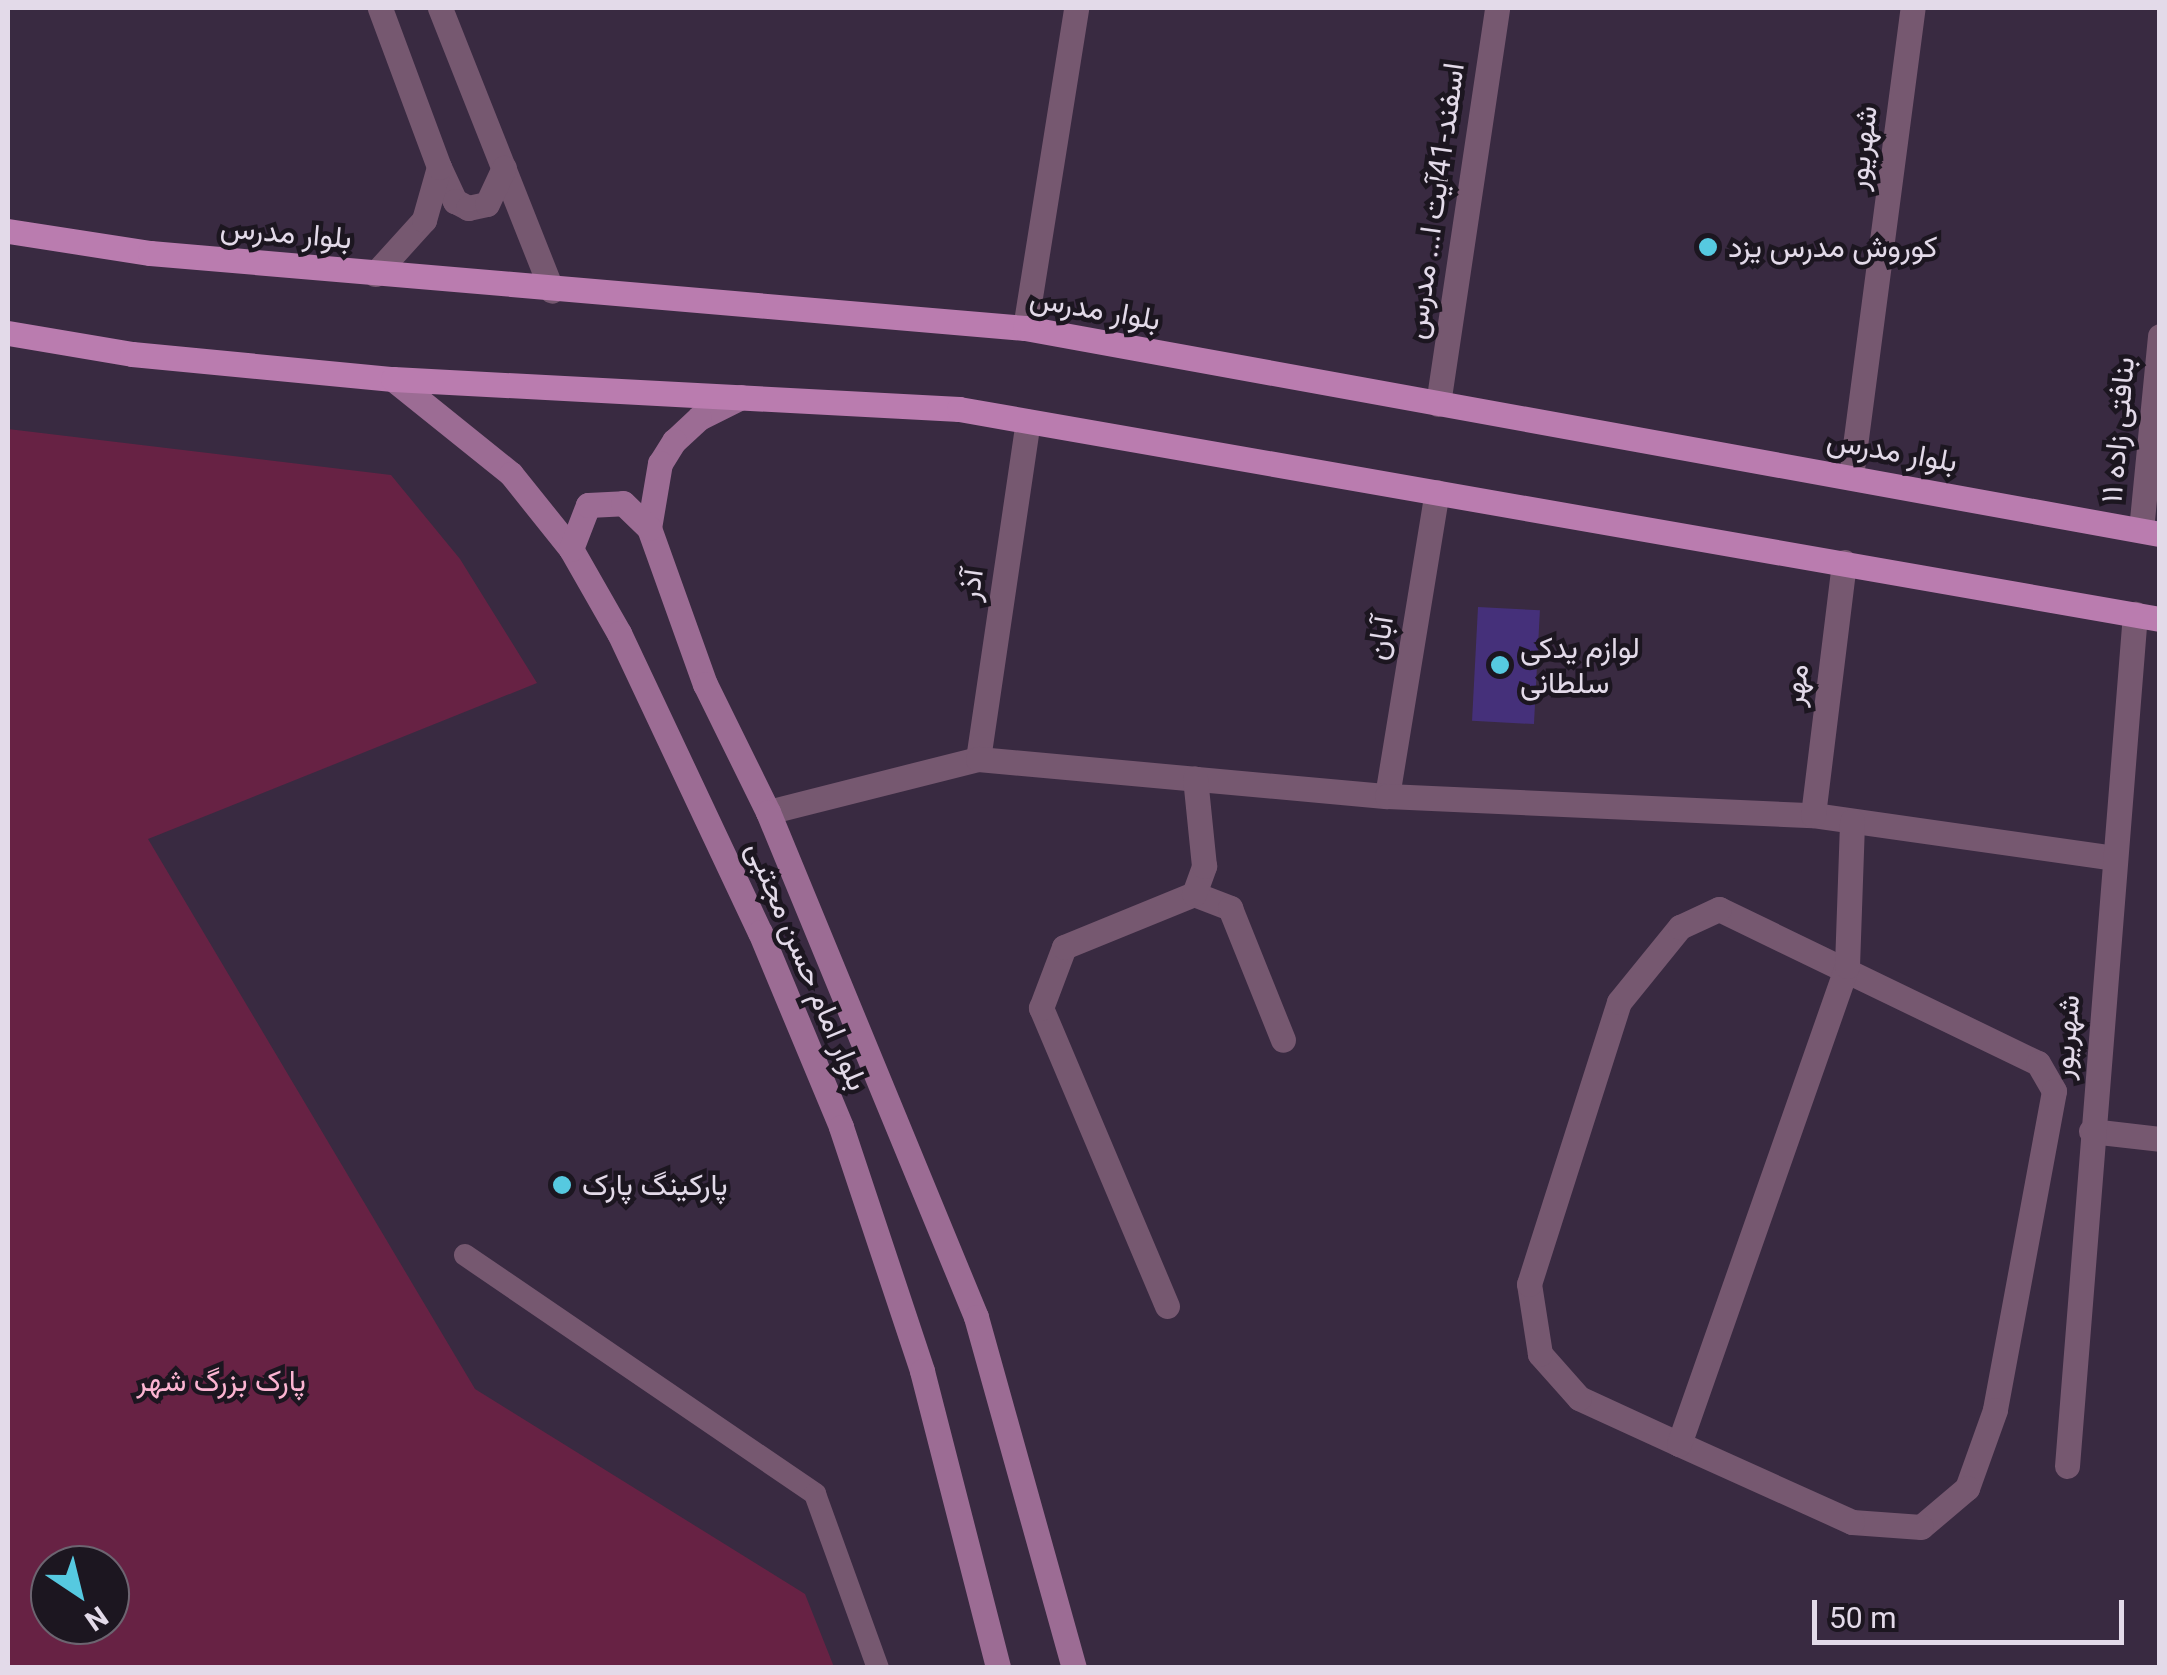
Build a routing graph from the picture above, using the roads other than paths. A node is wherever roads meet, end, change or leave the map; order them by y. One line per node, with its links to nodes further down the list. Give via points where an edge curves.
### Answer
1 (380, 8): 6 (street)
2 (440, 8): 7 (street)
3 (1076, 8): 11 (street)
4 (1496, 8): 16 (street, اسفند-41آیت ا... مدرس)
5 (1913, 8): 18 (street, شهریور)
6 (438, 167): 7 (street, via 455,200 468,208 487,204); 9 (street, via 424,220)
7 (504, 168): 10 (street)
8 (8, 231): 9 (main road, بلوار مدرس, via 150,253)
9 (375, 274): 10 (main road, بلوار مدرس)
10 (552, 291): 11 (main road, بلوار مدرس)
11 (1025, 328): 16 (main road, بلوار مدرس)
12 (8, 333): 14 (main road, via 132,354)
13 (2160, 336): 21 (street, بنافتی زاده ۱۱)
14 (393, 379): 15 (main road); 22 (main road, بلوار امام حسن مجتبی, via 511,474)
15 (740, 397): 17 (main road, via 959,410); 20 (main road, بلوار امام حسن مجتبی, via 698,418 674,441 660,464)
16 (1438, 404): 18 (main road, بلوار مدرس)
17 (1028, 422): 19 (main road); 25 (street, آذر)
18 (1851, 476): 21 (main road, بلوار مدرس)
19 (1437, 492): 23 (main road); 27 (street, آبان)
20 (650, 528): 22 (main road, via 623,504 588,506); 28 (main road, بلوار امام حسن مجتبی, via 705,684)
21 (2150, 532)
22 (571, 549): 41 (main road, بلوار امام حسن مجتبی, via 619,633 752,914 841,1127 922,1371)
23 (1844, 562): 24 (main road); 29 (street, مهر)
24 (2147, 616): 31 (street, شهریور)
25 (978, 759): 26 (street); 28 (street)
26 (1195, 778): 27 (street); 32 (street, via 1204,866)
27 (1387, 796): 29 (street)
28 (768, 812): 45 (main road, بلوار امام حسن مجتبی, via 976,1317)
29 (1813, 816): 30 (street)
30 (1852, 821): 31 (street); 33 (street)
31 (2114, 858): 35 (street, شهریور)
32 (1194, 894): 34 (street, via 1230,908); 38 (street, via 1064,946 1041,1008)
33 (1847, 966): 39 (street); 39 (street, via 1720,909 1680,927 1619,1002 1529,1284 1540,1354 1579,1398); 39 (street, via 2038,1063 2054,1091 1995,1410 1968,1488 1922,1528 1852,1522)
34 (1283, 1040)
35 (2091, 1131): 36 (street); 40 (street, شهریور)
36 (2160, 1139)
37 (466, 1255): 42 (lane, via 815,1494)
38 (1168, 1306)
39 (1679, 1444)
40 (2067, 1466)
41 (990, 1636): 43 (street); 44 (main road, بلوار امام حسن مجتبی)
42 (878, 1668)
43 (984, 1668)
44 (998, 1668)
45 (1074, 1668)

